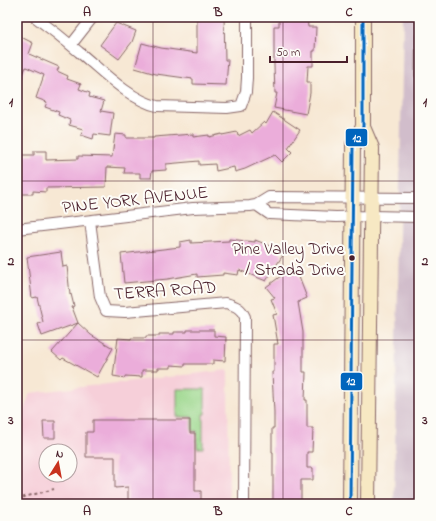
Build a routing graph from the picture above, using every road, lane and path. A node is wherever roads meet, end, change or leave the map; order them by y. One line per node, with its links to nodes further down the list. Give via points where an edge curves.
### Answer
1 (35, 17): 6 (street)
2 (93, 17): 6 (street)
3 (247, 17): 6 (street, via 247,78 241,106 226,108 150,104 116,83)
4 (363, 17): 8 (main road)
5 (419, 17): 7 (lane)
6 (71, 45)
7 (419, 75)
8 (363, 128): 9 (main road, via 353,144); 10 (main road, via 372,148)
9 (353, 196): 10 (street, PINE YORK AVENUE); 12 (street, PINE YORK AVENUE, via 269,197); 14 (main road)
10 (372, 197): 11 (street, PINE YORK AVENUE); 13 (main road)
11 (419, 198)
12 (256, 205): 14 (street, via 269,214); 16 (street, PINE YORK AVENUE, via 193,208)
13 (371, 216): 14 (street); 15 (street); 22 (main road)
14 (352, 217): 21 (main road)
15 (419, 217)
16 (90, 221): 17 (street, PINE YORK AVENUE); 20 (street, TERRA ROAD, via 100,297 106,311 125,312 226,304 242,310 245,317)
17 (17, 229)
18 (54, 489): 19 (path)
19 (17, 499)
20 (244, 504)
21 (350, 504)
22 (368, 504)

